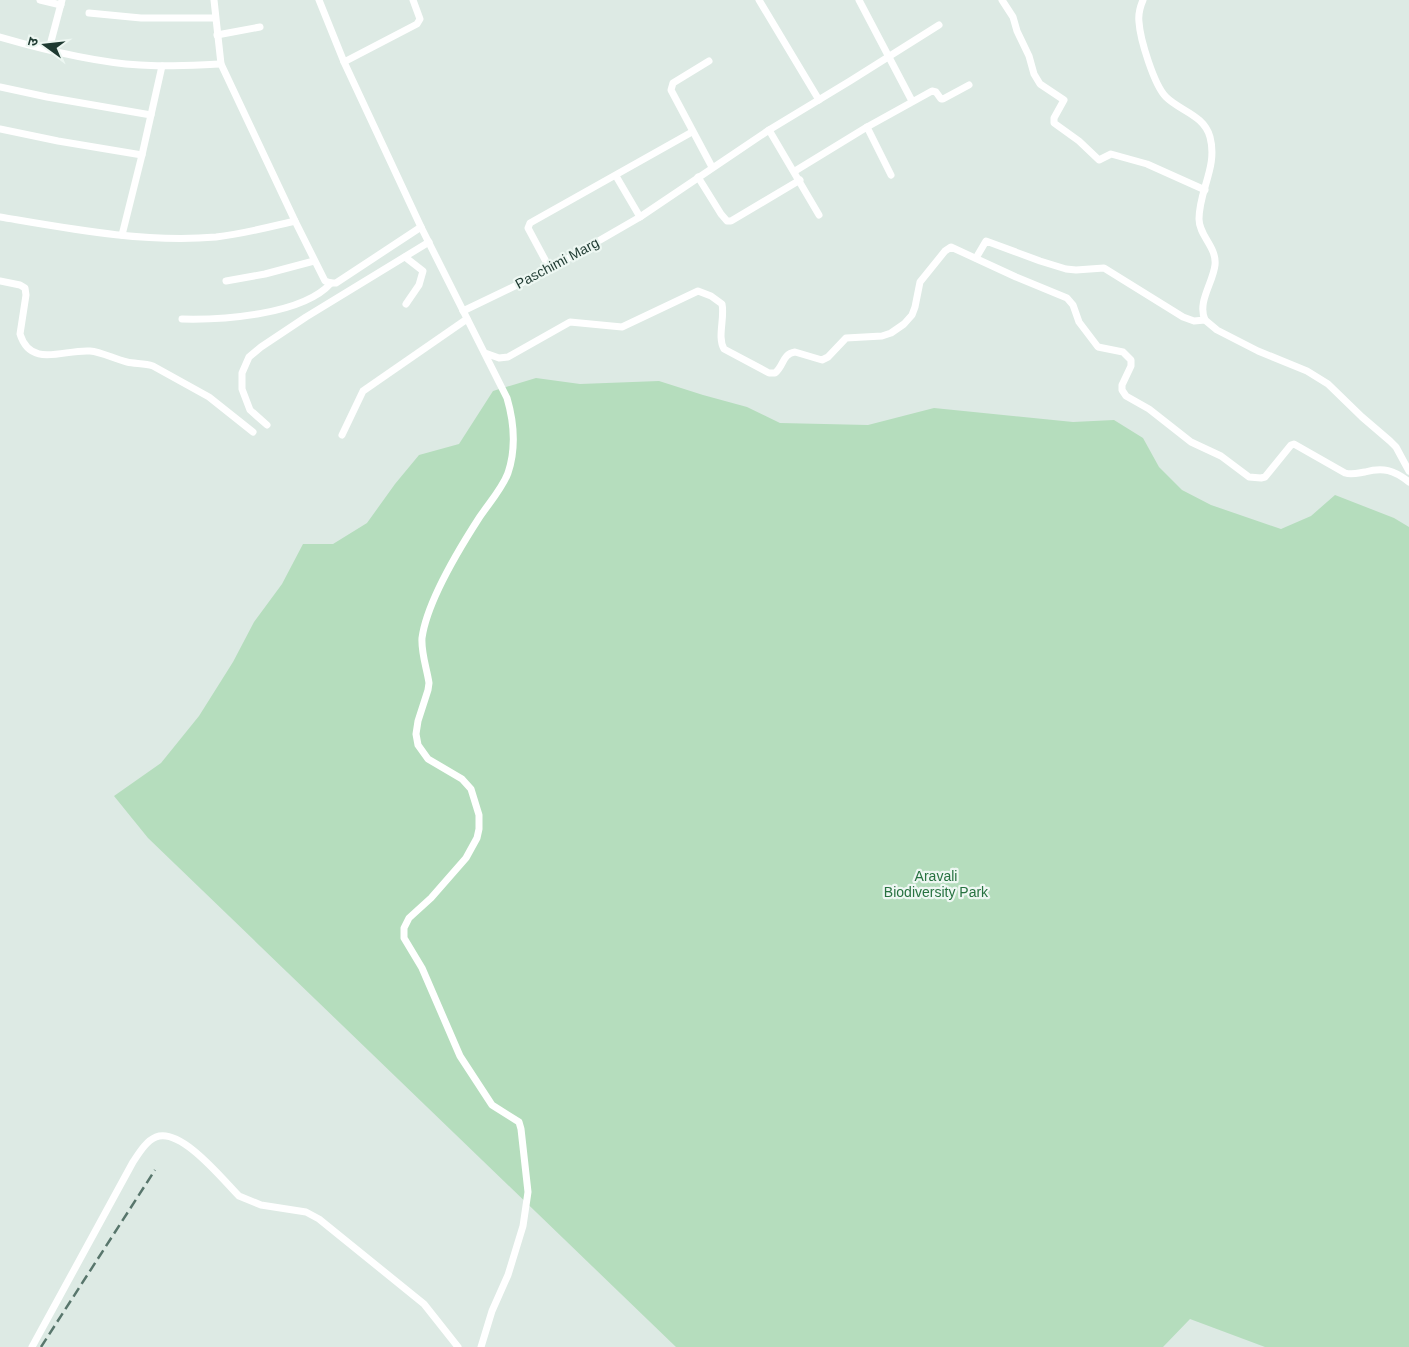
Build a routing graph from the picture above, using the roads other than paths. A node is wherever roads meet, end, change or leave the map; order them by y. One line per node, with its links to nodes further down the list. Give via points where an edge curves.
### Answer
1 (40, 0): 9 (street)
2 (214, 0): 11 (street)
3 (318, 0): 19 (street)
4 (413, 0): 19 (street, via 420,19 418,24)
5 (759, 0): 24 (street)
6 (859, 0): 17 (street)
7 (1002, 0): 38 (street, via 1013,17 1040,84 1064,100 1054,123 1075,137 1099,160 1111,154 1120,156 1147,164)
8 (1143, 0): 38 (street, via 1140,27 1156,84 1166,97 1198,119 1210,136 1212,164)
9 (62, 3): 16 (street)
10 (89, 13): 11 (street, via 140,18)
11 (216, 18): 14 (street)
12 (939, 25): 17 (street, Paschimi Marg)
13 (260, 27): 14 (street)
14 (217, 35): 20 (street)
15 (1, 40): 16 (street)
16 (49, 49): 21 (street, via 123,64)
17 (890, 57): 24 (street, Paschimi Marg); 25 (street)
18 (709, 61): 30 (street, via 671,86 671,94)
19 (344, 62): 43 (street)
20 (221, 64): 21 (street); 42 (street)
21 (162, 66): 26 (street)
22 (969, 85): 25 (street, via 943,99 933,90)
23 (0, 87): 26 (street)
24 (818, 100): 29 (street, Paschimi Marg)
25 (912, 101): 27 (street)
26 (151, 115): 31 (street)
27 (867, 127): 33 (street); 34 (street)
28 (0, 129): 31 (street)
29 (769, 130): 32 (street, Paschimi Marg); 33 (street)
30 (692, 132): 32 (street); 35 (street)
31 (142, 155): 44 (street)
32 (712, 167): 36 (street, Paschimi Marg)
33 (795, 171): 37 (street)
34 (891, 175)
35 (616, 176): 41 (street); 49 (street, via 528,225)
36 (698, 177): 37 (street, via 727,221); 41 (street, Paschimi Marg)
37 (800, 180): 39 (street)
38 (1205, 190): 57 (street, via 1199,221 1212,248 1215,265 1202,308)
39 (819, 215)
40 (0, 217): 44 (street)
41 (640, 217): 49 (street, Paschimi Marg)
42 (295, 221): 44 (street, via 215,237); 48 (street)
43 (421, 226): 45 (street); 52 (street, via 341,280)
44 (122, 235)
45 (430, 242): 46 (street); 54 (street)
46 (405, 257): 53 (street, via 423,271 419,285); 59 (street, via 306,317 250,357 242,372 242,389 250,410)
47 (976, 258): 57 (street, via 986,241 1066,269 1104,268 1182,317); 58 (street, via 948,248 920,282 912,315 891,333 846,338 822,360 790,352 775,373 769,373 724,349 722,304 698,291 622,327 570,322 508,357); 63 (street, via 1067,298 1079,322 1098,346 1123,352 1131,360 1122,385 1126,396 1149,409 1191,442 1221,456 1249,477 1264,476 1294,444 1345,473 1387,470)
48 (314, 261): 51 (street); 52 (street, via 322,276)
49 (550, 268): 54 (street, Paschimi Marg)
50 (0, 281): 60 (street, via 25,288 20,334 31,351 42,355 91,351 129,363 153,366 209,397)
51 (226, 281)
52 (331, 283): 56 (street, via 320,293 276,310)
53 (406, 304)
54 (463, 312): 55 (street)
55 (467, 319): 58 (street); 61 (street, via 363,390)
56 (182, 320)
57 (1204, 320): 62 (street, via 1217,330 1307,371 1328,384 1390,441)
58 (484, 353): 66 (street, via 511,411 511,463 508,475 474,526 435,596 422,639 429,683 416,734 418,745 428,759 462,779 471,789 479,829 466,858 409,918 404,928 404,938 422,968 460,1056 492,1105 519,1122 521,1129 528,1192 523,1226)
59 (267, 425)
60 (254, 432)
61 (342, 435)
62 (1409, 472)
63 (1409, 482)
64 (32, 1347): 65 (street, via 133,1162 148,1143 162,1136 187,1146 246,1200 297,1209 319,1220 424,1304)
65 (458, 1347)
66 (481, 1347)

